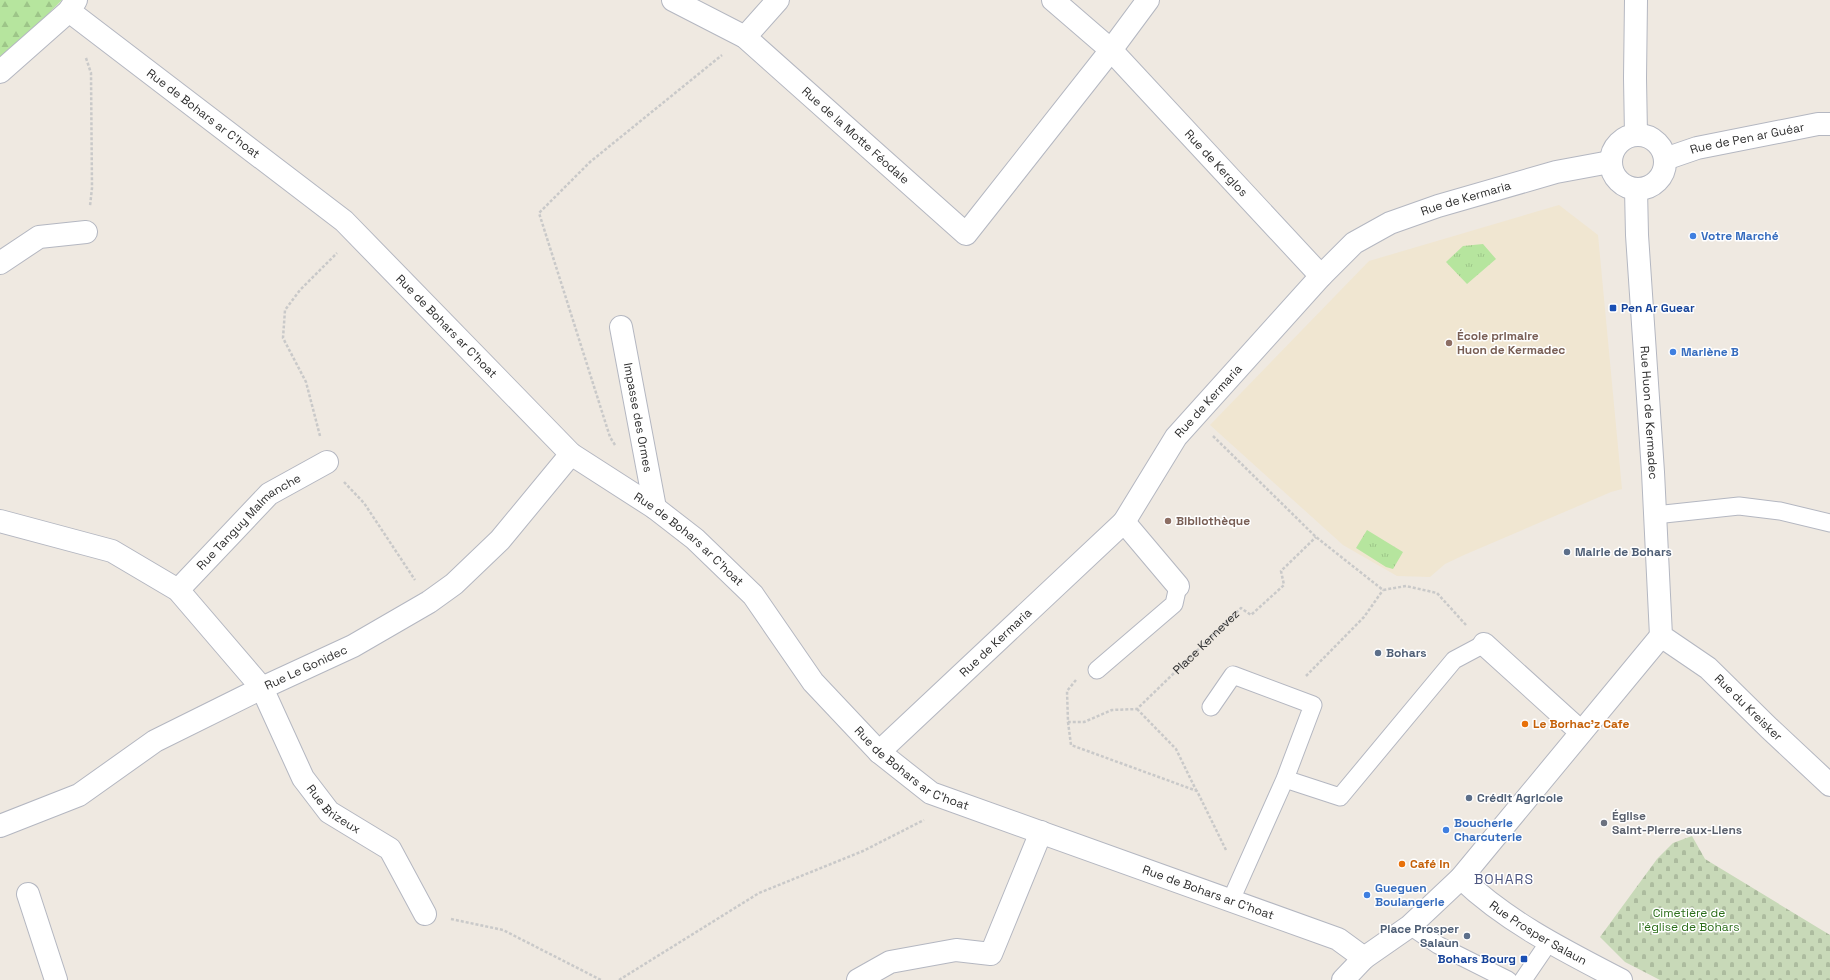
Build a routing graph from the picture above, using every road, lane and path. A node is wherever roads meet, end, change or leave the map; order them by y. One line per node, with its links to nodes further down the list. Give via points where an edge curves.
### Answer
1 (673, 0): 8 (street, Rue de la Motte Féodale)
2 (764, 0): 8 (street)
3 (778, 0): 8 (street)
4 (1053, 0): 9 (street, Rue de Kerglos)
5 (1148, 0): 9 (street)
6 (1636, 0): 13 (street)
7 (72, 5): 11 (street); 18 (street, Rue de Bohars ar C'hoat)
8 (745, 38): 9 (street, Rue de la Motte Féodale, via 966,234); 23 (path, via 590,162 539,213 610,436)
9 (1111, 50): 20 (street, Rue de Kerglos)
10 (84, 52): 17 (path, via 91,73 92,188)
11 (0, 72)
12 (1830, 124): 14 (street, Rue de Pen ar Guéar, via 1818,124 1697,148)
13 (1636, 135): 14 (street, via 1646,136 1655,141 1662,149); 15 (street, via 1618,144 1612,152)
14 (1665, 159): 16 (street, via 1664,171 1658,181 1648,188)
15 (1610, 162): 16 (street, via 1612,172 1618,181); 20 (street, Rue de Kermaria, via 1556,172 1438,206 1390,223 1354,243)
16 (1636, 189): 27 (street, Rue Huon de Kermadec)
17 (86, 232): 19 (street, via 39,238)
18 (356, 233): 24 (street, Rue de Bohars ar C'hoat); 25 (path, via 300,290 285,310 284,338 306,382)
19 (0, 263)
20 (1321, 276): 22 (street, Rue de Kermaria)
21 (621, 327): 26 (street, Impasse des Ormes)
22 (1194, 417): 29 (street, Rue de Kermaria, via 1176,438); 31 (path)
23 (618, 450)
24 (571, 454): 26 (street, Rue de Bohars ar C'hoat); 35 (street, Rue Le Gonidec, via 500,540 454,584)
25 (327, 462): 33 (street, Rue Tanguy Malmanche, via 268,494); 35 (path, via 364,503)
26 (655, 508): 45 (street, Rue de Bohars ar C'hoat, via 695,539 753,595 813,682)
27 (1655, 515): 30 (lane, via 1739,506 1780,511); 36 (street, Rue Huon de Kermadec)
28 (0, 521): 33 (street, via 112,550)
29 (1124, 522): 32 (street); 45 (street, Rue de Kermaria)
30 (1830, 523)
31 (1316, 537): 34 (path); 42 (path, Place Kernevez, via 1281,571 1284,585 1251,615 1241,608)
32 (1178, 586): 38 (lane, via 1174,604)
33 (178, 590): 39 (street)
34 (1382, 590): 37 (path, via 1406,586 1437,593); 40 (path, via 1364,617)
35 (429, 602): 39 (street, Rue Le Gonidec, via 352,646)
36 (1661, 636): 44 (street); 47 (street, Rue du Kreisker, via 1708,668)
37 (1484, 644): 44 (street); 46 (lane, via 1454,660 1340,797)
38 (1097, 670): 43 (path, via 1081,675 1068,690)
39 (262, 688): 50 (street, Rue Le Gonidec, via 155,741 79,795); 55 (street, Rue Brizeux, via 303,778 329,812 390,849)
40 (1287, 695): 41 (lane, via 1233,675); 46 (lane, via 1313,705)
41 (1211, 707)
42 (1137, 709): 43 (path, via 1112,710 1084,722); 48 (path, via 1176,750)
43 (1068, 722): 48 (path, via 1071,745)
44 (1581, 732): 52 (street)
45 (879, 752): 49 (street, Rue de Bohars ar C'hoat)
46 (1285, 779): 53 (lane)
47 (1830, 785)
48 (1196, 791): 53 (path, via 1232,864)
49 (931, 793): 51 (street, Rue de Bohars ar C'hoat); 61 (path, via 925,819 863,850 759,893)
50 (0, 826)
51 (1041, 832): 53 (street, Rue de Bohars ar C'hoat); 62 (street, via 991,954 956,950 890,962)
52 (1461, 878): 56 (street); 57 (street, Rue Prosper Salaun, via 1479,895)
53 (1235, 891): 58 (street, Rue de Bohars ar C'hoat, via 1338,939)
54 (28, 894): 59 (street)
55 (425, 914): 60 (path, via 504,930)
56 (1410, 926): 58 (street); 64 (lane, via 1438,945)
57 (1549, 942): 65 (lane); 66 (street, Rue Prosper Salaun)
58 (1364, 958): 63 (street)
59 (56, 980)
60 (601, 980)
61 (619, 980)
62 (858, 980)
63 (1343, 980)
64 (1508, 980)
65 (1523, 980)
66 (1621, 980)

